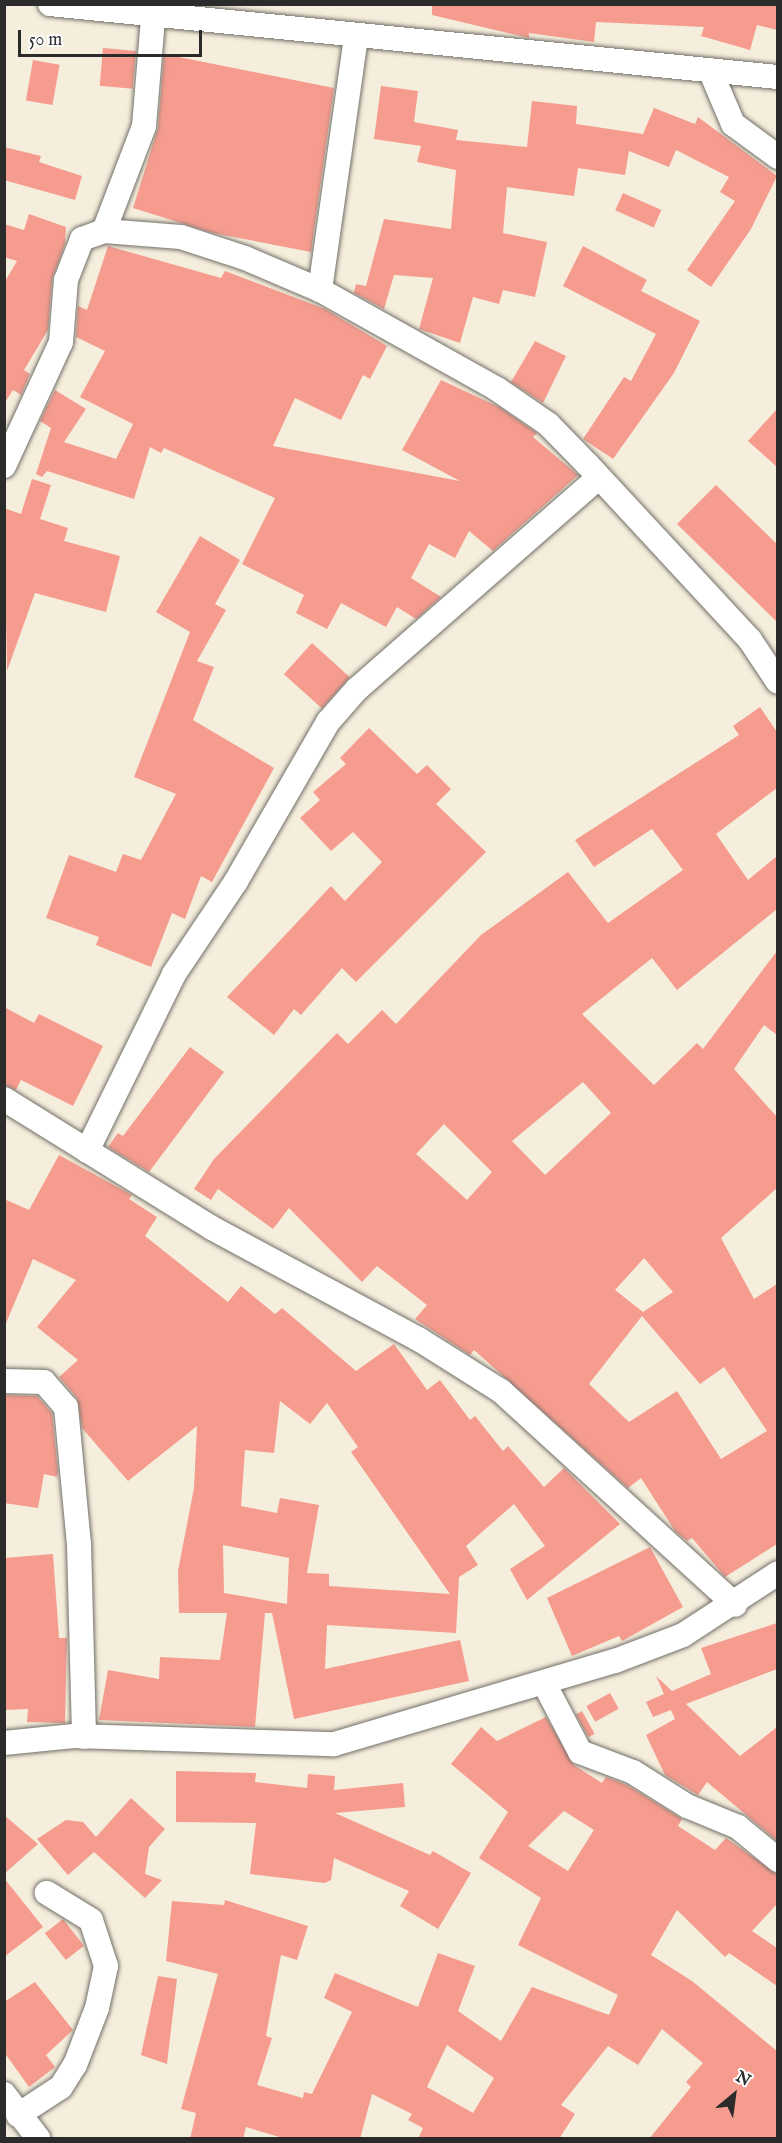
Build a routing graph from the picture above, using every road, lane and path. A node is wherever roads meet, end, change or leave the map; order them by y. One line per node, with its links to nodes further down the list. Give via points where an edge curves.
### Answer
1 (50, 4): 2 (street)
2 (153, 18): 3 (street); 7 (street, via 144,126)
3 (356, 37): 4 (street); 8 (street)
4 (710, 70): 5 (street); 6 (street, via 733,124)
5 (777, 77)
6 (777, 157)
7 (104, 231): 8 (street, via 181,237); 9 (street, via 82,239 66,280 61,342)
8 (320, 290): 10 (street, via 497,389 548,424)
9 (4, 466)
10 (598, 478): 11 (street, via 750,640); 13 (street, via 357,689 328,722 235,883 174,974)
11 (777, 682)
12 (4, 1099): 13 (street)
13 (87, 1151): 16 (street, via 501,1391)
14 (4, 1381): 18 (street, via 44,1382 66,1407 79,1544)
15 (776, 1575): 16 (street)
16 (735, 1605): 17 (street, via 683,1635)
17 (544, 1683): 18 (street, via 334,1744); 20 (street, via 579,1752 633,1772 687,1806 738,1827)
18 (84, 1737): 19 (street)
19 (4, 1743)
20 (777, 1860)
21 (47, 1893): 23 (street, via 91,1920 106,1966 97,2008 75,2065 61,2087)
22 (4, 2094): 23 (street)
23 (18, 2115): 24 (street)
24 (38, 2139)

